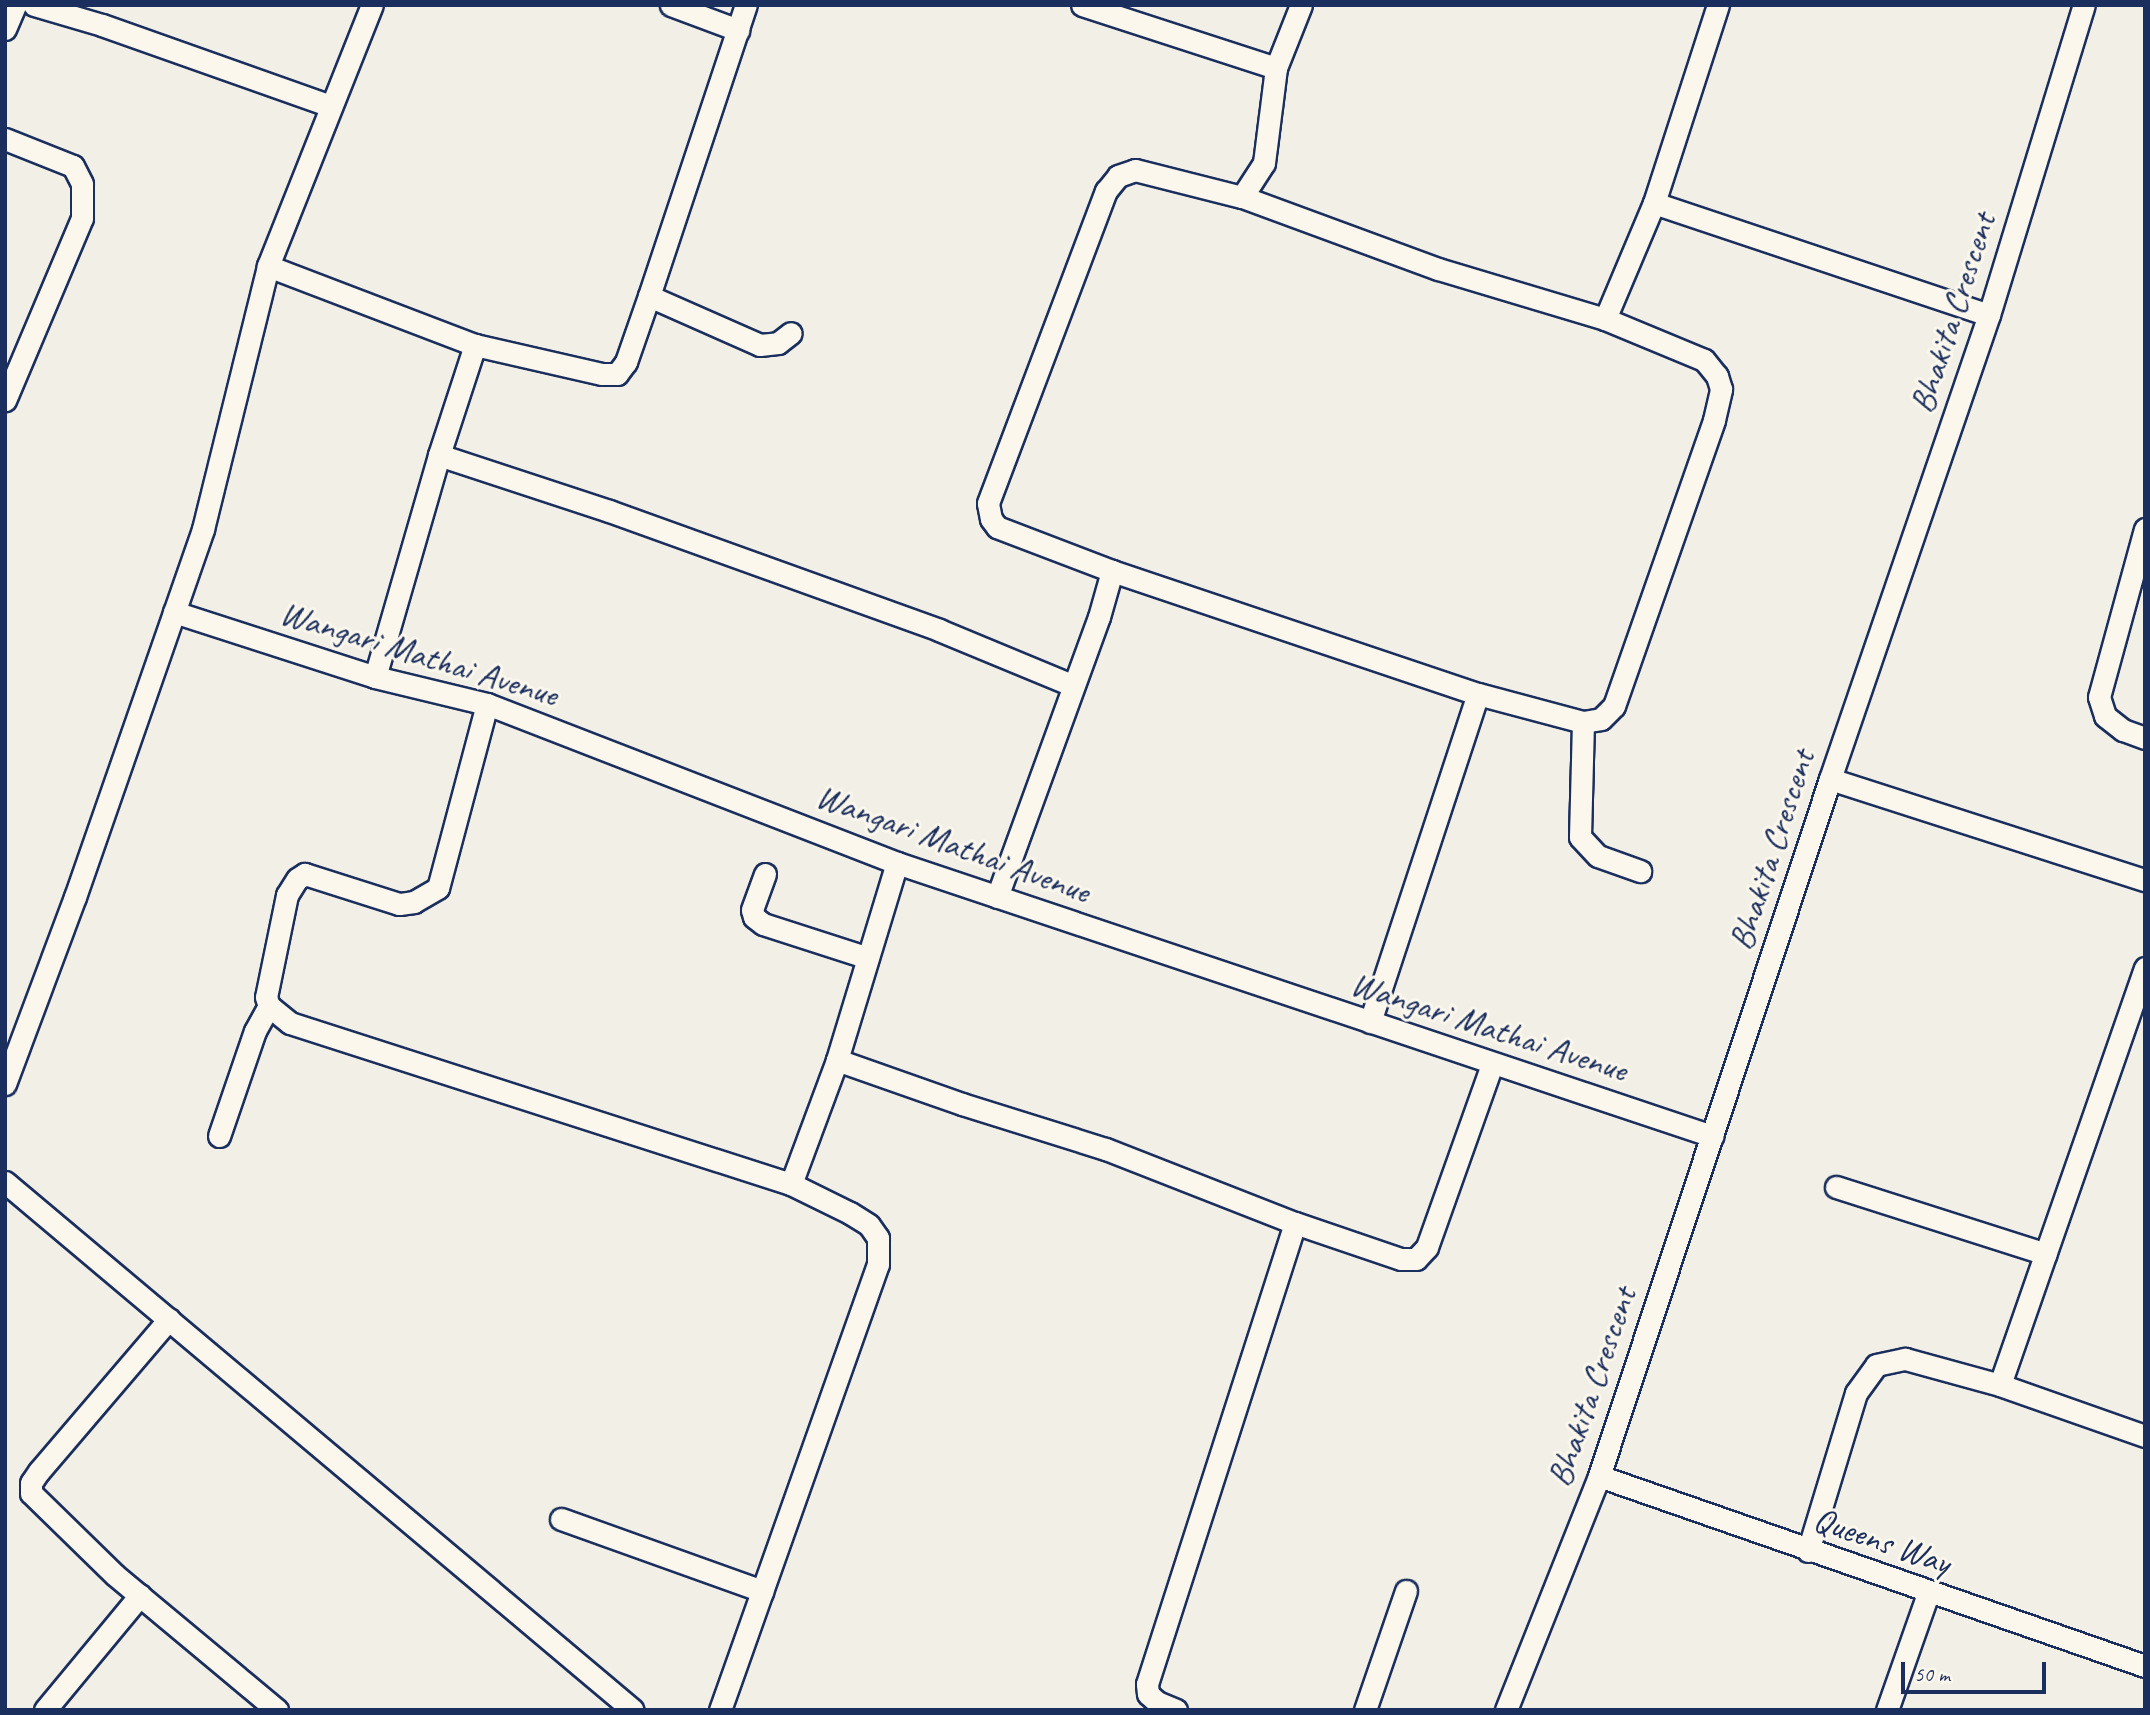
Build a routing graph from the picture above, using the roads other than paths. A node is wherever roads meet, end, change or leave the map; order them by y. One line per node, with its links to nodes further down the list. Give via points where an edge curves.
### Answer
1 (15, 5): 10 (street)
2 (34, 5): 13 (street)
3 (372, 5): 13 (street)
4 (671, 5): 11 (street)
5 (746, 5): 11 (street)
6 (1082, 5): 12 (street)
7 (1301, 5): 12 (street)
8 (1718, 5): 16 (street)
9 (2084, 5): 19 (street, Bhakita Crescent)
10 (5, 29)
11 (738, 30): 18 (street)
12 (1276, 68): 15 (street, via 1264,163)
13 (331, 106): 17 (street)
14 (5, 139): 23 (street, via 73,166 82,184 82,218)
15 (1242, 197): 20 (street, via 1438,269); 26 (street, via 1135,170 1118,176 1106,191 988,503 990,519 997,527)
16 (1654, 203): 19 (street); 20 (street)
17 (268, 266): 22 (street); 27 (street, via 203,529)
18 (649, 296): 21 (street, via 760,345 778,344); 22 (street, via 626,362 617,374)
19 (1989, 315): 34 (street, Bhakita Crescent)
20 (1605, 319): 32 (street, via 1704,360 1721,389 1614,706 1601,719)
21 (792, 333)
22 (475, 345): 24 (street)
23 (5, 400)
24 (439, 455): 28 (street); 29 (street, via 939,629)
25 (2145, 529): 33 (street, via 2099,697 2105,716 2123,730)
26 (1112, 571): 29 (street); 30 (street)
27 (174, 612): 28 (street, Wangari Mathai Avenue); 46 (street)
28 (375, 677): 31 (street, Wangari Mathai Avenue)
29 (1072, 685): 39 (street)
30 (1478, 694): 32 (street); 43 (street)
31 (487, 704): 35 (street, Wangari Mathai Avenue); 42 (street, via 438,888 414,902 399,904 305,874 297,879 287,895 266,997)
32 (1583, 722): 36 (street, via 1580,837 1598,856)
33 (2145, 738)
34 (1830, 779): 38 (street); 48 (street, Bhakita Crescent)
35 (897, 863): 39 (street, Wangari Mathai Avenue); 40 (street)
36 (1640, 871)
37 (765, 874): 40 (street, via 752,909 754,917 763,924)
38 (2145, 880)
39 (997, 897): 43 (street, Wangari Mathai Avenue)
40 (868, 958): 44 (street)
41 (2143, 977): 53 (street)
42 (269, 1006): 47 (street, via 255,1031); 50 (street, via 290,1023)
43 (1370, 1022): 45 (street, Wangari Mathai Avenue)
44 (837, 1060): 50 (street); 52 (street, via 1106,1149)
45 (1492, 1064): 48 (street, Wangari Mathai Avenue); 52 (street, via 1427,1247 1416,1259 1401,1259)
46 (5, 1084)
47 (219, 1136)
48 (1712, 1136): 57 (street, Bhakita Crescent)
49 (5, 1182): 54 (street)
50 (791, 1184): 60 (street, via 869,1225 878,1238 878,1264)
51 (1836, 1187): 53 (street)
52 (1295, 1223): 65 (street, via 1147,1684)
53 (2046, 1254): 55 (street)
54 (169, 1319): 63 (street, via 31,1482 31,1493); 68 (street)
55 (2000, 1385): 56 (street); 59 (street, via 1905,1359 1876,1365 1856,1393)
56 (2145, 1436)
57 (1599, 1476): 59 (street, Queens Way); 72 (street, Bhakita Crescent)
58 (561, 1519): 60 (street)
59 (1808, 1551): 62 (street, Queens Way)
60 (762, 1591): 69 (street)
61 (1406, 1591): 71 (street)
62 (1929, 1591): 64 (street, Queens Way); 73 (street)
63 (140, 1595): 66 (street); 67 (street)
64 (2145, 1666)
65 (1146, 1702): 70 (street)
66 (45, 1710)
67 (277, 1710)
68 (633, 1710)
69 (720, 1710)
70 (1176, 1710)
71 (1365, 1710)
72 (1506, 1710)
73 (1887, 1710)

